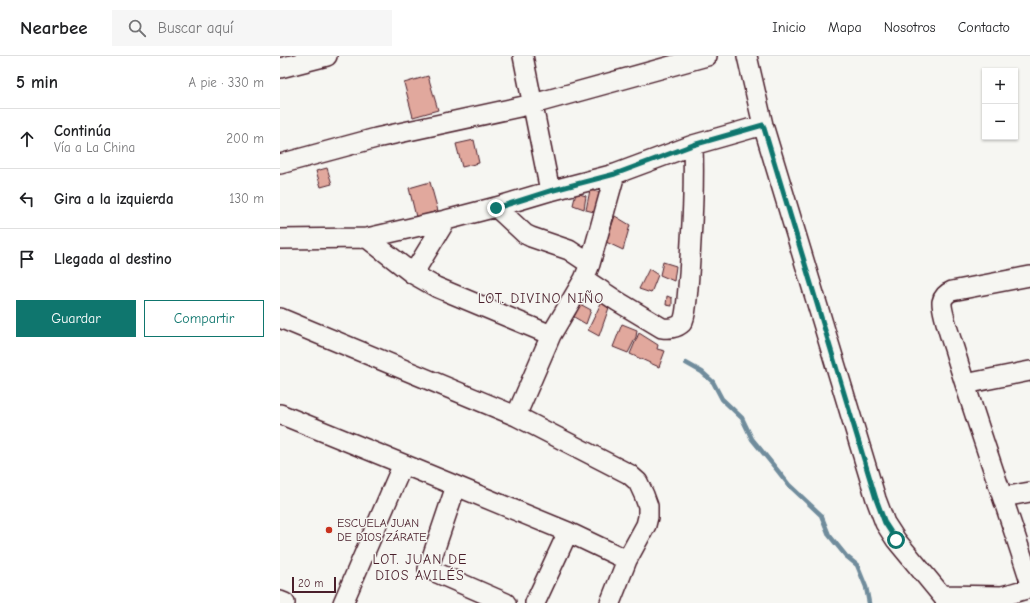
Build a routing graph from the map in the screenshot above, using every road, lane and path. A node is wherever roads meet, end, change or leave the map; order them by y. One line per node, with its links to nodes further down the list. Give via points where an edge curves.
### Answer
1 (327, 56): 5 (street)
2 (523, 56): 6 (street)
3 (707, 56): 6 (street)
4 (747, 56): 7 (street)
5 (280, 68)
6 (533, 104): 9 (street, via 376,138); 11 (street)
7 (763, 125): 8 (street); 34 (street, via 885,523)
8 (693, 145): 10 (street); 17 (street, via 694,187 689,282 682,323 672,328 662,328 617,301)
9 (280, 164)
10 (615, 174): 11 (street); 17 (street)
11 (550, 191): 12 (street)
12 (496, 208): 13 (street); 17 (street, via 525,234 569,250)
13 (446, 220): 15 (street); 18 (street)
14 (280, 222): 16 (street)
15 (367, 238): 16 (street); 18 (street)
16 (280, 239)
17 (587, 272): 21 (street)
18 (413, 274): 21 (street, via 436,287)
19 (1030, 276): 23 (street, via 952,291 944,297 943,309)
20 (280, 318): 25 (street)
21 (551, 335): 25 (street)
22 (1030, 371): 23 (street)
23 (965, 384): 29 (street)
24 (280, 414): 26 (street)
25 (516, 416): 31 (street, via 629,474 638,482 648,506 648,517)
26 (403, 464): 27 (street); 37 (street)
27 (456, 486): 30 (street); 38 (street, via 428,569)
28 (1030, 492): 29 (street)
29 (1003, 497): 32 (street)
30 (568, 532): 31 (street); 39 (street)
31 (627, 560): 40 (street)
32 (1030, 581)
33 (1030, 588): 34 (street, via 1002,596)
34 (945, 599)
35 (280, 601): 36 (street)
36 (285, 603)
37 (344, 603)
38 (506, 603)
39 (536, 603)
40 (610, 603)

